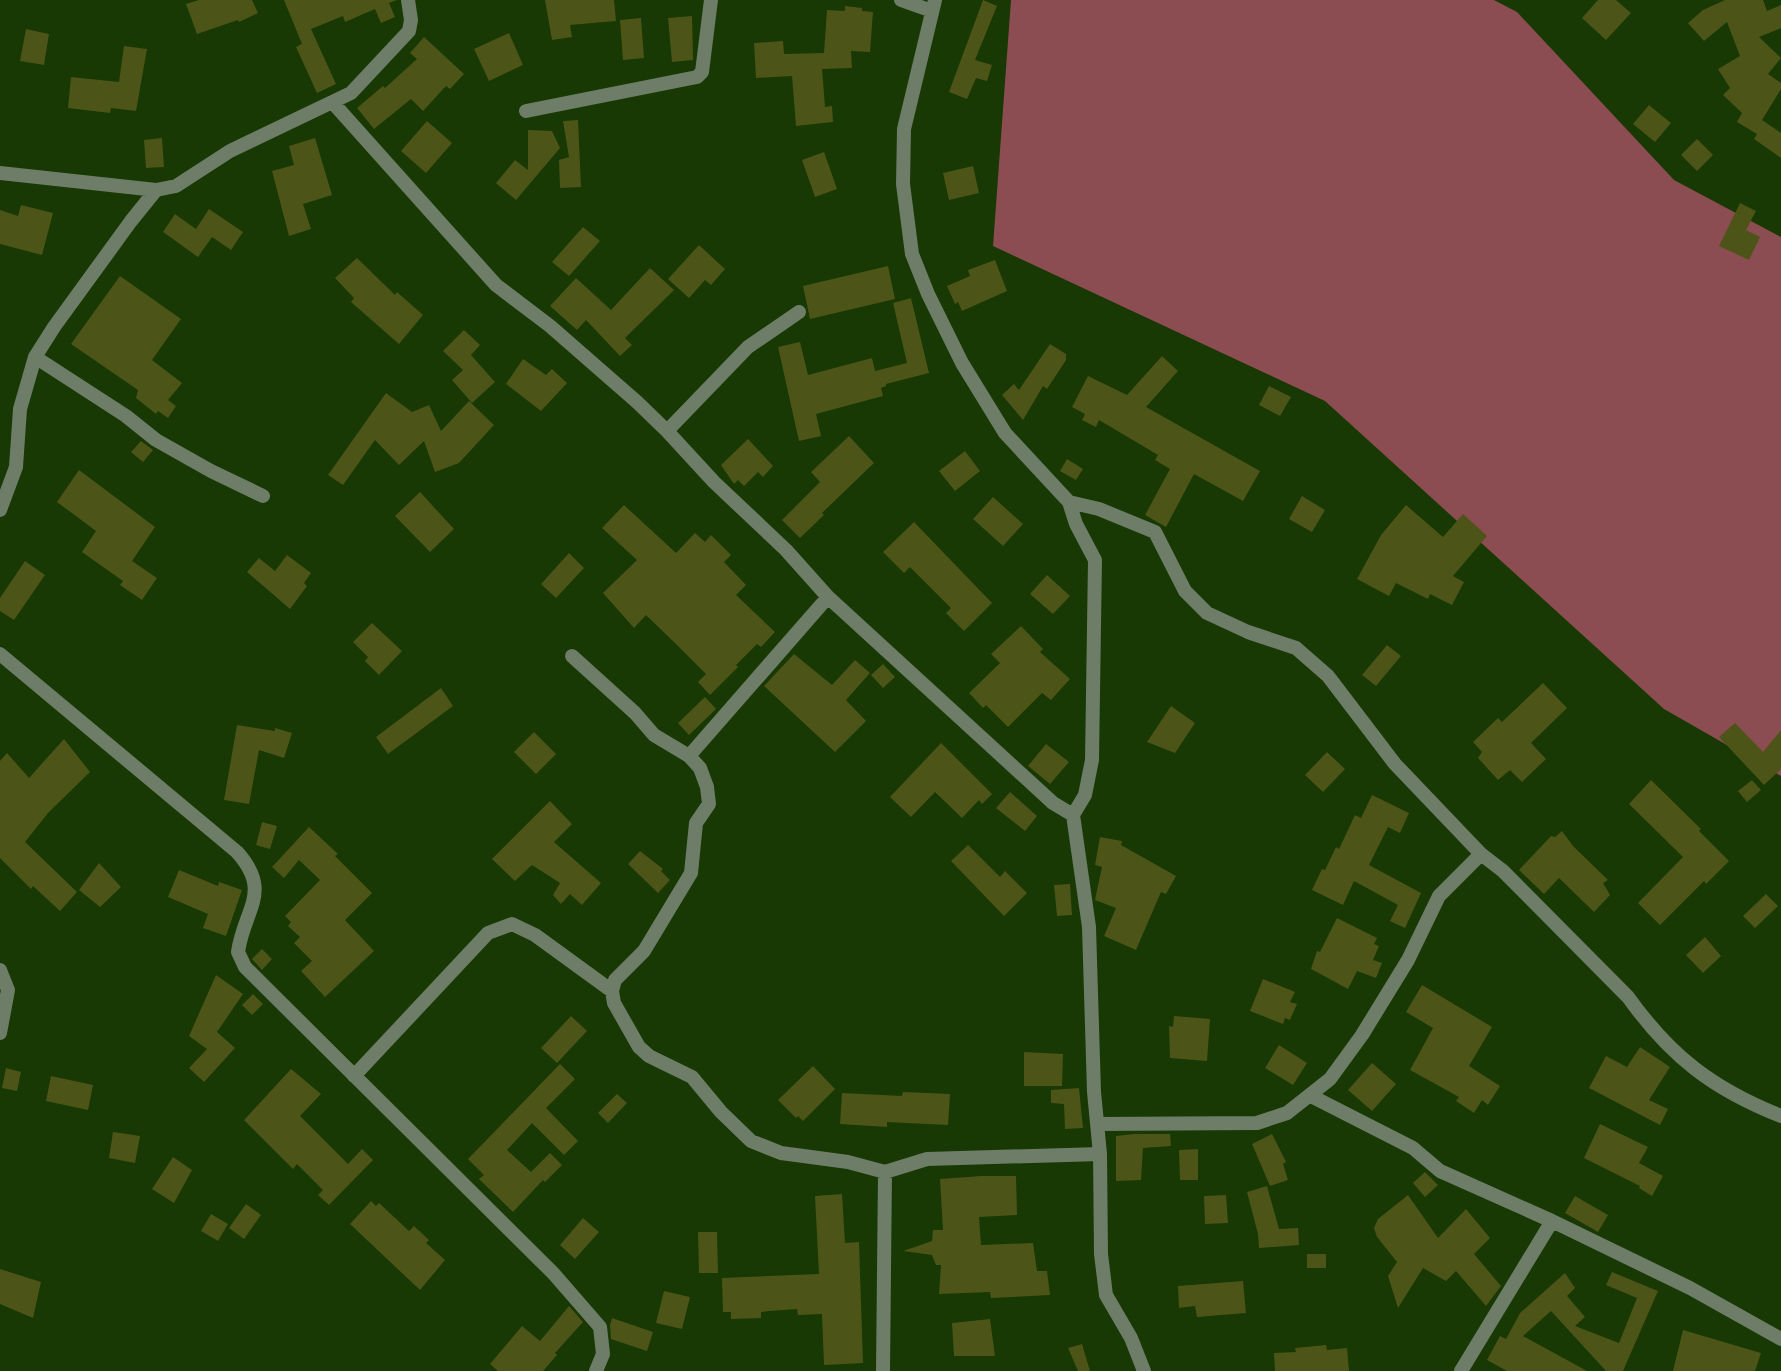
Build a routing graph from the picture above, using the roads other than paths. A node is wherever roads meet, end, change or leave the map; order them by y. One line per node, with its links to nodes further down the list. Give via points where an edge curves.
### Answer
1 (711, 0): 6 (street, via 702,72 697,77)
2 (901, 0): 4 (street)
3 (412, 2): 5 (street, via 409,31)
4 (933, 6): 13 (street, via 904,129 903,184 912,254 962,363 1005,433)
5 (334, 104): 8 (street, via 230,151 176,186); 11 (street, via 496,285)
6 (526, 111)
7 (0, 173): 8 (street)
8 (156, 190): 10 (street)
9 (799, 312): 11 (street, via 748,347)
10 (35, 357): 12 (street, via 156,440); 14 (street, via 20,409 16,467)
11 (667, 431): 15 (street)
12 (263, 496)
13 (1069, 502): 19 (street, via 1095,560 1092,760 1085,795); 20 (street, via 1155,532 1185,591 1207,613 1296,648 1328,676 1395,764)
14 (0, 510)
15 (828, 597): 18 (street); 19 (street, via 1053,803)
16 (0, 654): 24 (street, via 252,868 254,904 238,952 245,967)
17 (572, 656): 18 (street, via 654,735)
18 (689, 756): 22 (street, via 700,768 709,804 696,823 691,873 644,951 615,980)
19 (1073, 815): 27 (street, via 1089,927)
20 (1481, 854): 25 (street, via 1439,896 1362,1035); 26 (street, via 1628,997 1680,1059 1709,1081)
21 (0, 970): 23 (street, via 8,990)
22 (612, 991): 24 (street, via 512,924 488,933); 29 (street, via 639,1047 692,1077 751,1141 781,1153)
23 (0, 1033)
24 (354, 1076): 32 (street, via 553,1273 600,1327 603,1354)
25 (1311, 1096): 27 (street, via 1287,1113 1257,1123); 30 (street, via 1413,1148 1440,1171)
26 (1781, 1116)
27 (1097, 1124): 28 (street)
28 (1100, 1154): 29 (street, via 927,1159); 34 (street, via 1106,1295)
29 (885, 1172): 33 (street)
30 (1552, 1221): 31 (street); 35 (street)
31 (1781, 1339)
32 (596, 1371)
33 (883, 1371)
34 (1144, 1371)
35 (1461, 1371)

